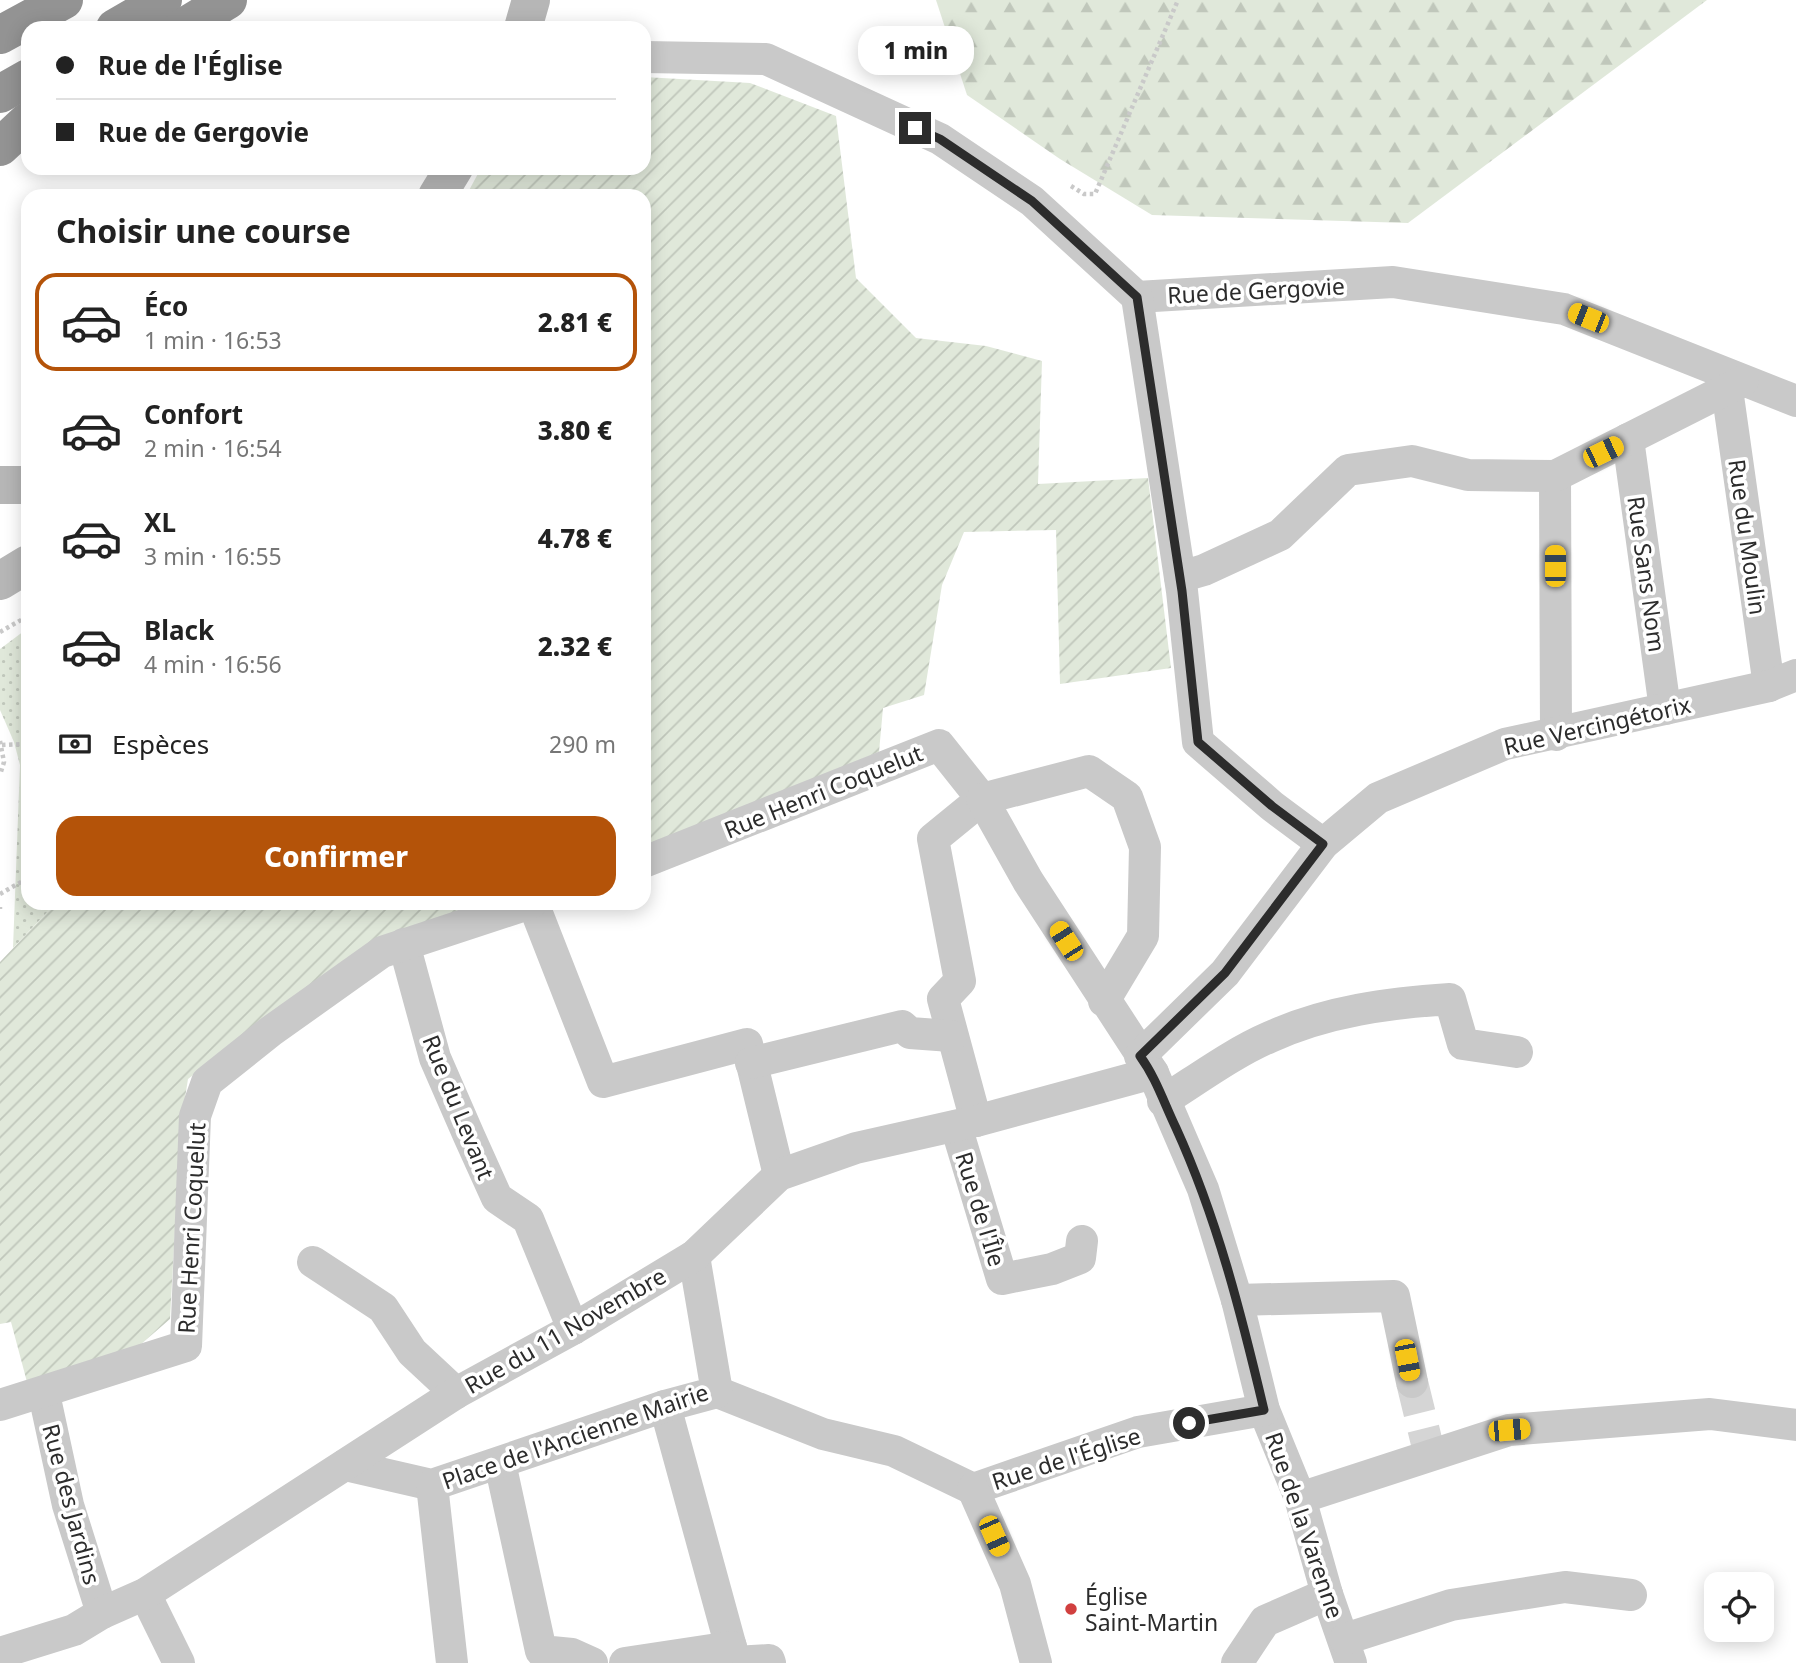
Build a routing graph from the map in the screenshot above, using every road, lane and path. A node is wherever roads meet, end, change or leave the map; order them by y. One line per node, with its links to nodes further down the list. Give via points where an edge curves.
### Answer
1 (64, 0): 6 (highway)
2 (163, 0): 7 (highway)
3 (228, 0): 8 (highway)
4 (531, 0): 9 (street)
5 (1178, 0): 17 (path, via 1095,194 1084,194)
6 (26, 21)
7 (127, 21)
8 (194, 21)
9 (525, 21)
10 (21, 24): 11 (highway)
11 (0, 35)
12 (651, 57): 18 (street, Rue de Gergovie, via 766,59 940,139 1032,201)
13 (21, 82): 14 (highway)
14 (0, 94)
15 (21, 128): 16 (highway)
16 (0, 147)
17 (1062, 180)
18 (1137, 297): 19 (street, Rue de Gergovie, via 1393,282 1564,309); 26 (street)
19 (1735, 385): 20 (street, Rue de Gergovie); 21 (street); 30 (street, Rue du Moulin)
20 (1796, 401)
21 (1628, 439): 22 (street); 31 (street, Rue Sans Nom)
22 (1555, 476): 26 (street, via 1468,475 1412,461 1348,470 1280,535); 32 (street)
23 (0, 485): 24 (street)
24 (21, 485)
25 (21, 568): 27 (street)
26 (1180, 577): 37 (street, via 1198,742)
27 (0, 581)
28 (21, 620): 29 (path)
29 (0, 632)
30 (1782, 680): 31 (street, Rue Vercingétorix)
31 (1665, 709): 32 (street, Rue Vercingétorix)
32 (1556, 735): 37 (street, Rue Vercingétorix, via 1505,744 1378,797)
33 (1, 743): 34 (path); 35 (path, via 4,762)
34 (21, 744)
35 (0, 775)
36 (982, 799): 38 (street, Rue Henri Coquelut, via 939,745); 44 (street, Rue de la Varenne); 44 (street, via 1089,771 1126,796 1144,846 1143,936); 45 (street, via 933,839 960,981 943,999)
37 (1323, 844): 48 (street, Rue Vercingétorix)
38 (651, 859)
39 (21, 882): 40 (path)
40 (0, 894)
41 (510, 910): 43 (street, Rue Henri Coquelut)
42 (535, 910): 47 (street, via 603,1082 747,1044)
43 (404, 944): 55 (street, Rue du Levant, via 435,1058 469,1136 497,1198 528,1219); 59 (street, Rue Henri Coquelut, via 382,952 207,1082 195,1116 186,1346)
44 (1104, 1001): 48 (street, Rue de la Varenne)
45 (951, 1036): 47 (street, via 910,1034 902,1026); 49 (street)
46 (1517, 1052): 48 (street, via 1463,1044 1450,999 1339,1013)
47 (751, 1063): 50 (street)
48 (1152, 1077): 49 (street, Rue du 11 Novembre); 54 (street, Rue de la Varenne, via 1203,1189)
49 (966, 1124): 50 (street, Rue du 11 Novembre, via 856,1148); 51 (street, Rue de l'Île, via 1002,1279 1080,1258)
50 (779, 1175): 52 (street, Rue du 11 Novembre)
51 (1082, 1241)
52 (694, 1256): 55 (street, Rue du 11 Novembre); 57 (street, Place de l'Ancienne Mairie)
53 (313, 1262): 58 (street, via 383,1308 412,1352)
54 (1237, 1300): 56 (street, via 1394,1296); 62 (street, Rue de la Varenne)
55 (573, 1329): 58 (street, Rue du 11 Novembre)
56 (1412, 1382)
57 (717, 1392): 61 (street, Place de l'Ancienne Mairie); 67 (street, Rue de l'Église, via 823,1434 894,1451)
58 (456, 1393): 65 (street, Rue du 11 Novembre)
59 (44, 1394): 60 (street, Rue Henri Coquelut); 72 (street, Rue des Jardins, via 68,1504)
60 (0, 1405)
61 (665, 1405): 64 (street, Place de l'Ancienne Mairie); 73 (street)
62 (1264, 1410): 67 (street, Rue de l'Église, via 1138,1432); 68 (street, Rue de la Varenne)
63 (1796, 1424): 68 (street, via 1710,1414 1509,1430)
64 (500, 1463): 66 (street, Place de l'Ancienne Mairie); 79 (street, via 541,1651 572,1654)
65 (345, 1465): 66 (street, Place de l'Ancienne Mairie); 69 (street, Rue du 11 Novembre)
66 (432, 1485): 78 (street)
67 (973, 1489): 82 (street, via 1015,1584)
68 (1300, 1498): 70 (street, Rue de la Varenne)
69 (145, 1594): 72 (street, Rue du 11 Novembre); 77 (street)
70 (1327, 1594): 74 (street, Rue de la Varenne); 83 (street, via 1265,1621)
71 (1630, 1595): 74 (street, via 1565,1587 1451,1605)
72 (102, 1613): 75 (street, Rue du 11 Novembre, via 74,1630)
73 (731, 1647): 76 (street); 81 (street, via 735,1662)
74 (1348, 1651)
75 (0, 1653)
76 (684, 1658): 80 (street)
77 (179, 1663)
78 (452, 1663)
79 (592, 1663)
80 (625, 1663)
81 (770, 1663)
82 (1037, 1663)
83 (1237, 1663)

